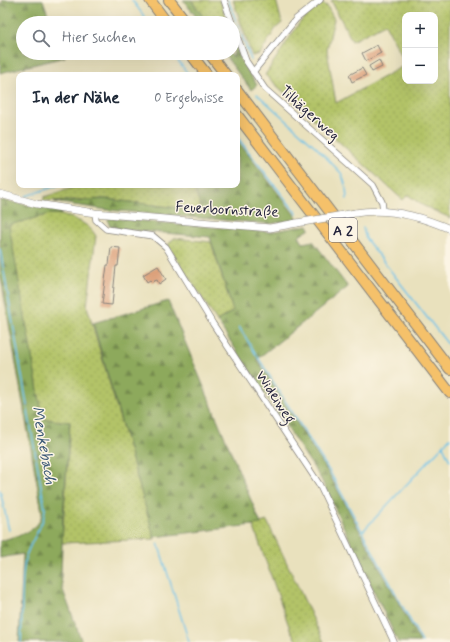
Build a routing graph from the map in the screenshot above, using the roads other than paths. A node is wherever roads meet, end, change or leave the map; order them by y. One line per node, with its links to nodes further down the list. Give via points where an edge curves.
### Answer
1 (150, 0): 5 (highway)
2 (169, 0): 6 (highway)
3 (224, 0): 7 (street, Tilhägerweg)
4 (320, 0): 13 (street, via 296,19)
5 (163, 16)
6 (182, 16)
7 (230, 16)
8 (240, 44): 13 (street, Tilhägerweg, via 246,62)
9 (195, 60): 11 (highway)
10 (214, 60): 12 (highway)
11 (205, 72)
12 (224, 72)
13 (253, 72): 17 (street, Tilhägerweg, via 265,89 373,185 382,202)
14 (240, 94): 20 (highway, A 2)
15 (240, 119): 21 (highway, A 2)
16 (0, 194): 18 (street, Feuerbornstraße, via 38,204)
17 (383, 210): 18 (street, Feuerbornstraße, bridge, via 270,228); 19 (street, Feuerbornstraße, via 418,217)
18 (95, 213): 22 (street, Wideiweg, via 96,220 106,229 153,236 166,247 213,324 319,484)
19 (450, 229)
20 (450, 370)
21 (450, 394)
22 (394, 642)

